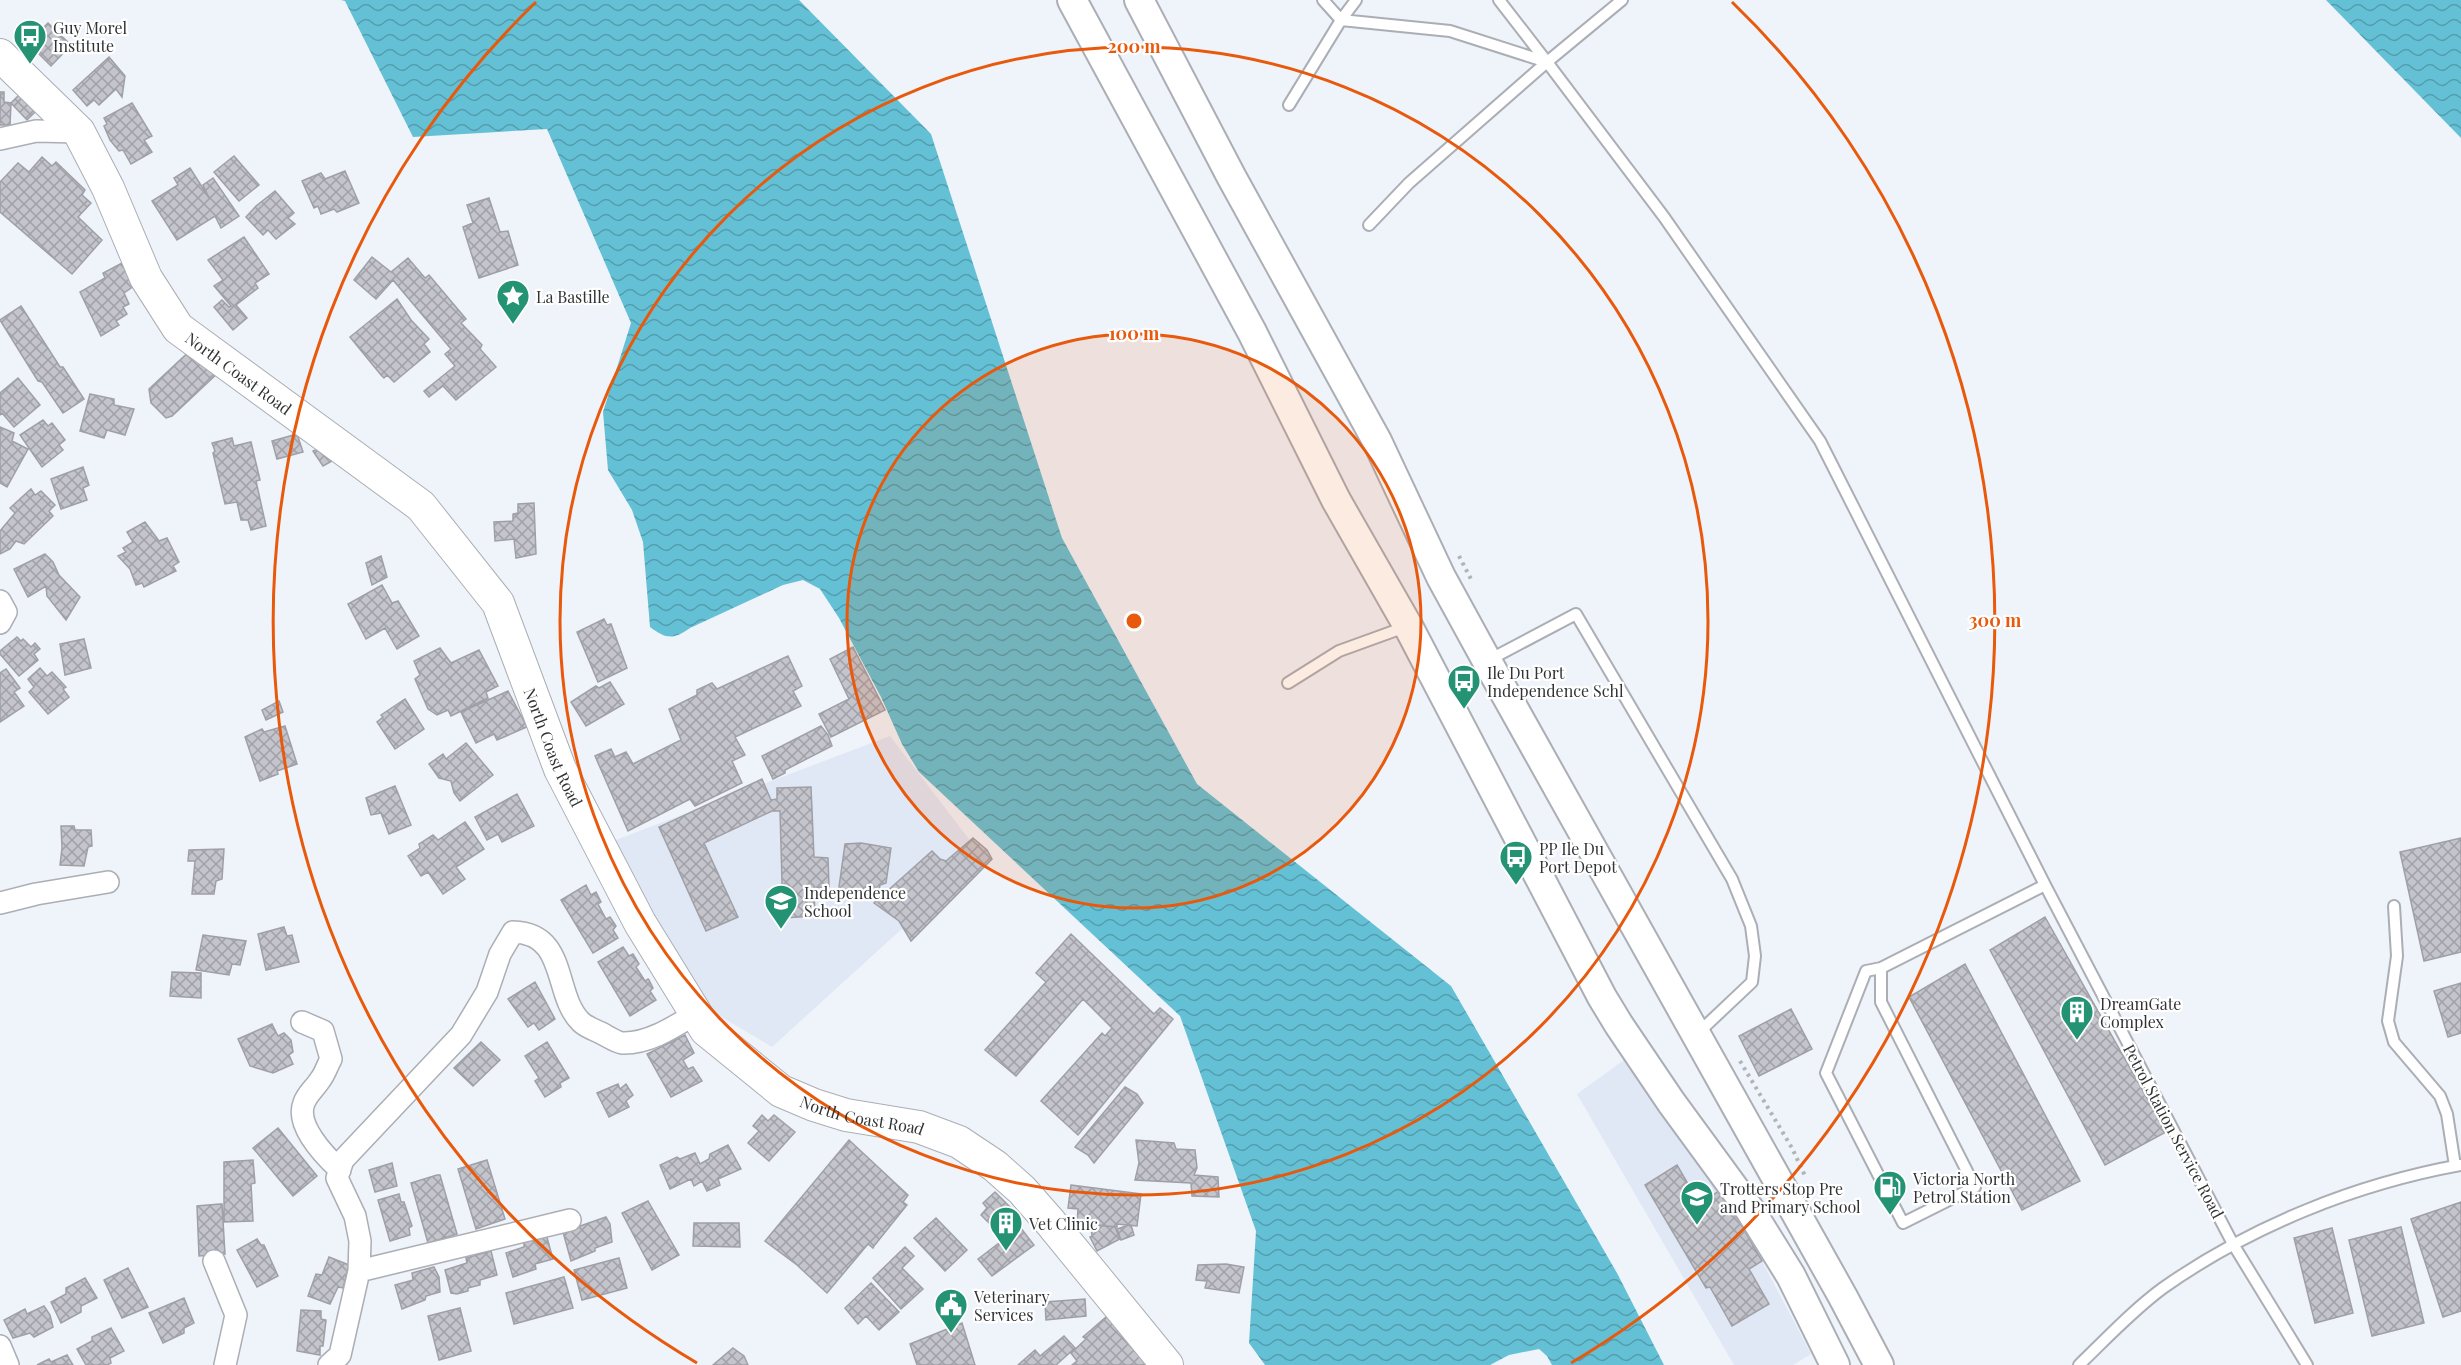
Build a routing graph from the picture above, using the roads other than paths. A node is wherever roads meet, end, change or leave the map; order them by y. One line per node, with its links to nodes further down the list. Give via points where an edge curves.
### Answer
1 (1072, 0): 16 (street, via 1252,332 1336,500)
2 (1139, 0): 17 (street, via 1377,441 1441,577)
3 (1323, 0): 7 (lane)
4 (1356, 0): 7 (lane)
5 (1499, 0): 9 (lane, Petrol Station Service Road)
6 (1622, 0): 9 (lane)
7 (1341, 20): 9 (lane, via 1450,31); 10 (lane)
8 (0, 56): 11 (main road, North Coast Road)
9 (1547, 62): 13 (lane, via 1409,183); 20 (lane, Petrol Station Service Road, via 1664,217 1820,441)
10 (1289, 105)
11 (79, 132): 12 (street, via 36,131); 24 (main road, North Coast Road, via 108,188 146,278 178,328 421,506 498,603 560,769 640,923)
12 (0, 139)
13 (1369, 225)
14 (0, 601): 15 (street, via 6,612)
15 (0, 623)
16 (1408, 626): 18 (lane, via 1339,651); 38 (street, via 1602,997 1651,1073 1750,1210 1791,1276)
17 (1487, 661): 26 (street); 26 (lane, via 1576,614 1732,879 1751,926 1755,956 1752,982)
18 (1288, 683)
19 (108, 882): 21 (street)
20 (2045, 885): 23 (lane); 30 (lane, Petrol Station Service Road)
21 (0, 903)
22 (2394, 906): 27 (lane, via 2397,956 2388,1021 2394,1042 2440,1095)
23 (1881, 968): 23 (lane, via 1881,1002 1975,1187 1903,1222 1826,1073 1866,971)
24 (695, 1014): 28 (street, via 660,1035 621,1043 581,1023 569,1004 551,952 531,936 513,932 500,954 487,992 461,1035 343,1160); 37 (main road, North Coast Road, via 706,1030 781,1091 846,1115 919,1127 959,1142 995,1166 1051,1223)
25 (302, 1022): 28 (street, via 323,1031 331,1059 301,1114 311,1136)
26 (1696, 1034): 39 (street)
27 (2458, 1165): 30 (lane, via 2371,1186)
28 (340, 1170): 32 (street, via 337,1178 355,1216)
29 (570, 1220): 32 (street)
30 (2234, 1244): 40 (lane, via 2162,1289); 41 (lane, Petrol Station Service Road)
31 (214, 1262): 35 (street, via 236,1316)
32 (359, 1271): 36 (street, via 340,1355)
33 (0, 1346): 34 (street)
34 (8, 1365)
35 (225, 1365)
36 (329, 1365)
37 (1167, 1365)
38 (1835, 1365)
39 (1879, 1365)
40 (2079, 1365)
41 (2307, 1365)

